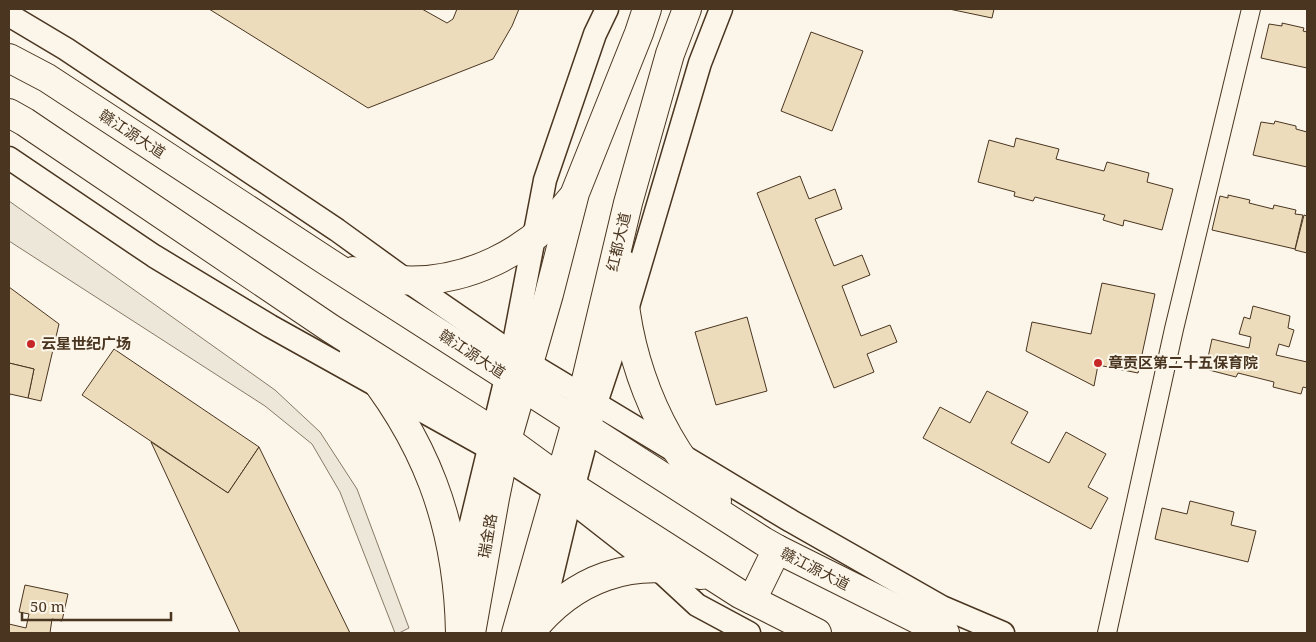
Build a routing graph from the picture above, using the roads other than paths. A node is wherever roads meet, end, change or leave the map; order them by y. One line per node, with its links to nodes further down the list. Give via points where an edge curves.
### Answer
1 (606, 9): 12 (street, via 545,180)
2 (647, 9): 10 (main road)
3 (687, 9): 11 (main road, 红都大道, via 670,54)
4 (721, 9): 15 (street, via 700,63)
5 (1251, 9): 37 (street, via 1174,329)
6 (9, 15): 14 (street, via 66,49 338,230)
7 (9, 58): 13 (main road, 赣江源大道, via 47,78)
8 (9, 113): 16 (main road)
9 (9, 158): 18 (street, via 162,261)
10 (575, 193): 12 (main road, via 562,211); 17 (main road)
11 (628, 203): 15 (main road, via 622,265); 19 (main road, 红都大道)
12 (535, 236): 14 (main road, via 512,253 470,271 446,277); 17 (street)
13 (328, 262): 14 (main road, via 351,271); 17 (main road, 赣江源大道)
14 (406, 280): 17 (street)
15 (626, 313): 19 (street); 22 (main road, via 645,387)
16 (330, 328): 18 (main road); 21 (main road)
17 (518, 370): 19 (street); 20 (main road, 赣江源大道); 21 (main road)
18 (382, 388): 21 (street); 26 (main road, via 428,468 449,535)
19 (589, 399): 20 (main road, 红都大道); 22 (street)
20 (582, 426): 23 (main road, 红都大道); 24 (main road, 赣江源大道)
21 (498, 444): 23 (main road); 26 (street); 31 (main road, 瑞金路, via 495,498)
22 (680, 454): 24 (main road, via 714,498 738,522); 36 (street, via 942,607)
23 (564, 489): 25 (street); 27 (main road); 28 (street); 32 (main road)
24 (770, 545): 27 (main road); 35 (main road, 赣江源大道)
25 (657, 568): 27 (main road, via 688,571 724,584); 28 (main road, via 611,574 575,590 558,602); 33 (street, via 697,605)
26 (457, 580): 29 (street); 30 (main road)
27 (746, 597): 34 (main road)
28 (537, 628)
29 (446, 633)
30 (460, 633)
31 (471, 633)
32 (516, 633)
33 (749, 633)
34 (817, 633)
35 (945, 633)
36 (1003, 633)
37 (1107, 633)

